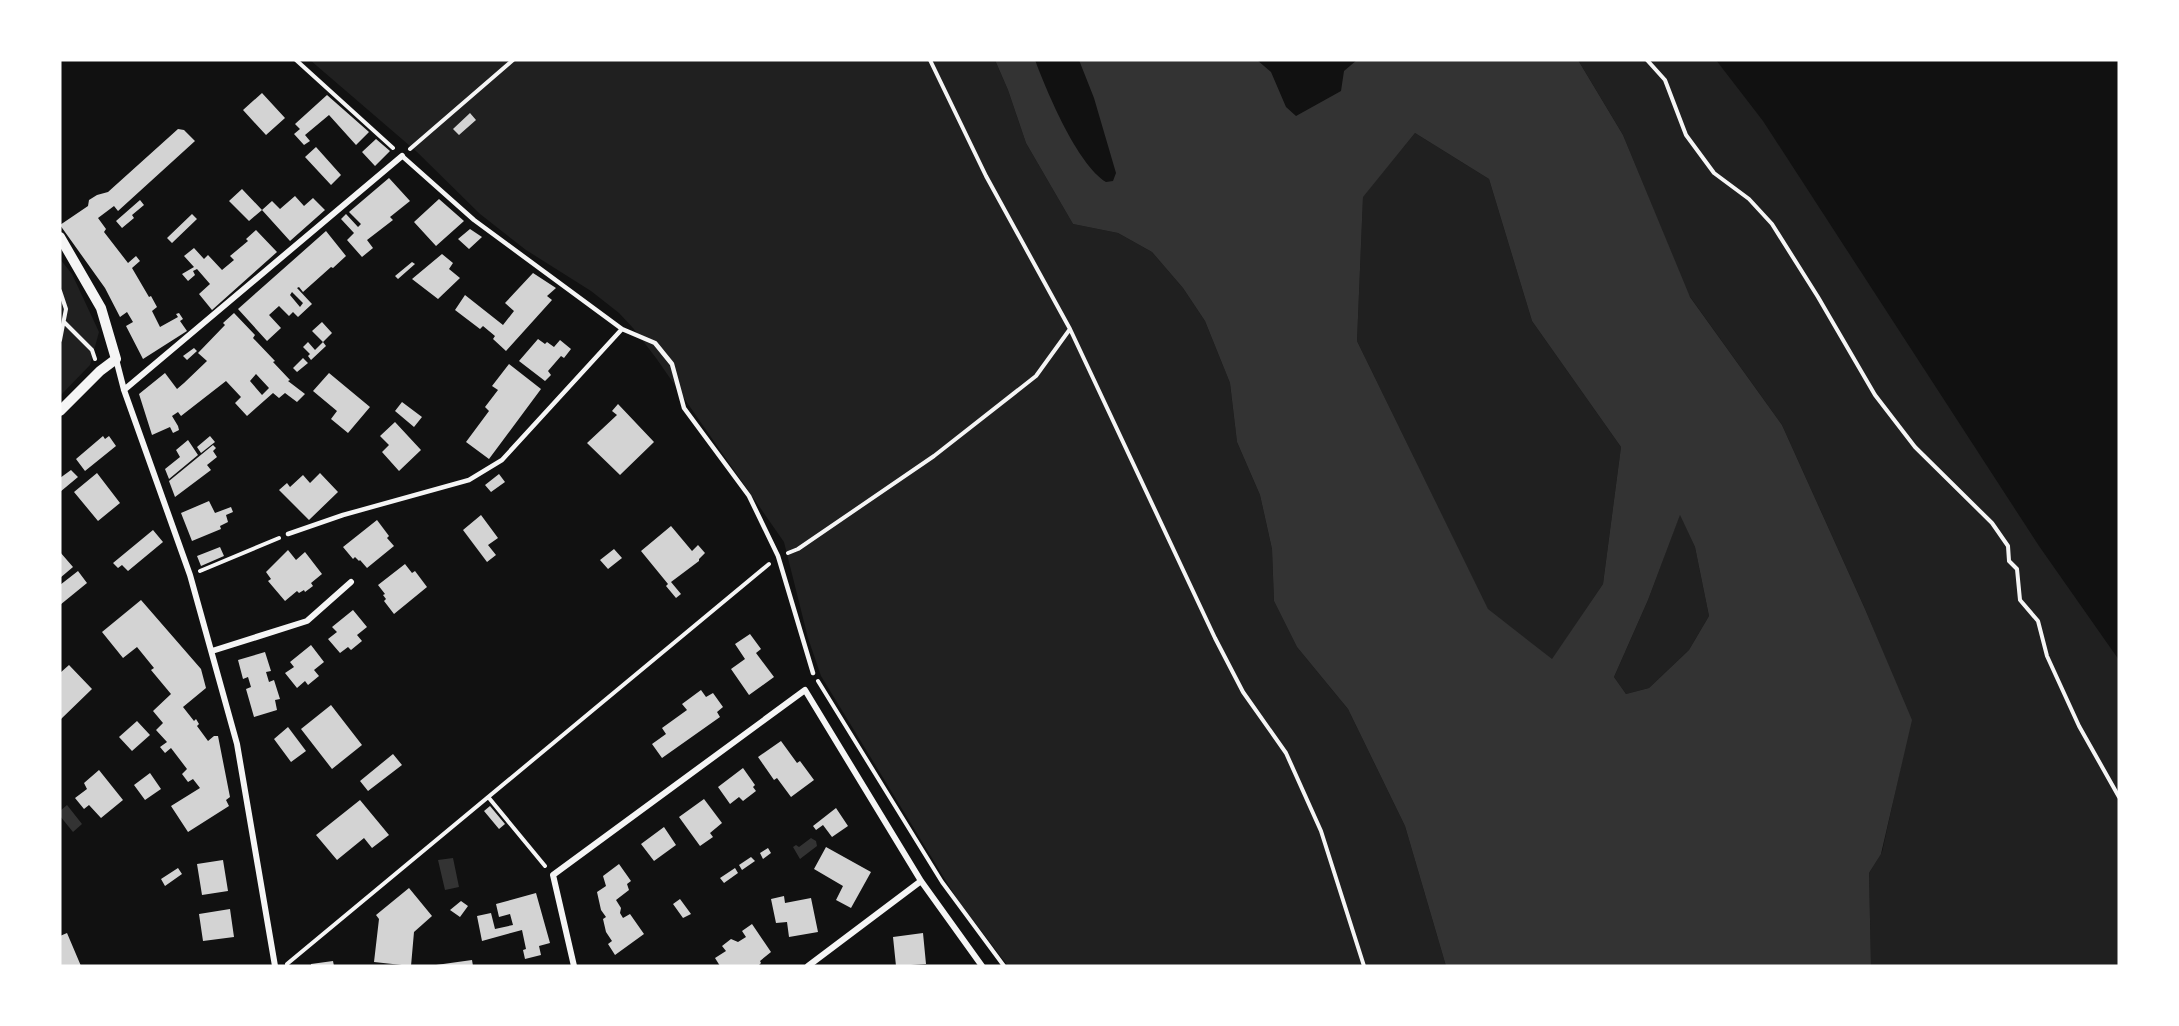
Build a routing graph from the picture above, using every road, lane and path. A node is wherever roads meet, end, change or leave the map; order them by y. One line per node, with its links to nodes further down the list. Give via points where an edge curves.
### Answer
1 (296, 60): 5 (path)
2 (513, 60): 5 (path)
3 (930, 60): 10 (path, via 986,176)
4 (1647, 60): 22 (path, via 1665,80 1686,135 1713,173 1749,199 1772,224 1875,395 1915,447 1992,522 2008,546 2009,561 2017,569 2020,600 2038,621 2048,656 2079,726)
5 (402, 156): 9 (lane, via 474,220); 14 (street)
6 (60, 237): 12 (street, via 101,308)
7 (60, 291): 8 (path, via 66,309)
8 (64, 322): 11 (path); 13 (path, via 92,350)
9 (622, 329): 16 (lane, via 502,460 469,480); 17 (lane, via 655,343 672,364 684,408 749,496)
10 (1070, 329): 17 (path, via 1036,376 934,456 798,549); 32 (path, via 1215,638 1243,692 1286,753 1322,831)
11 (60, 340)
12 (116, 359): 13 (street); 14 (street)
13 (100, 371): 15 (street)
14 (124, 390): 18 (street)
15 (60, 411)
16 (288, 534): 18 (path)
17 (778, 556): 21 (lane); 23 (path)
18 (190, 575): 20 (street)
19 (351, 582): 20 (street, via 307,621)
20 (212, 651): 26 (street, via 237,744)
21 (813, 673): 31 (path, via 942,882)
22 (2119, 797)
23 (489, 798): 24 (path); 27 (path)
24 (553, 875): 25 (street, via 805,690); 28 (street)
25 (921, 881): 29 (street); 30 (street)
26 (275, 966)
27 (285, 966)
28 (574, 966)
29 (808, 966)
30 (982, 966)
31 (1004, 966)
32 (1364, 966)

